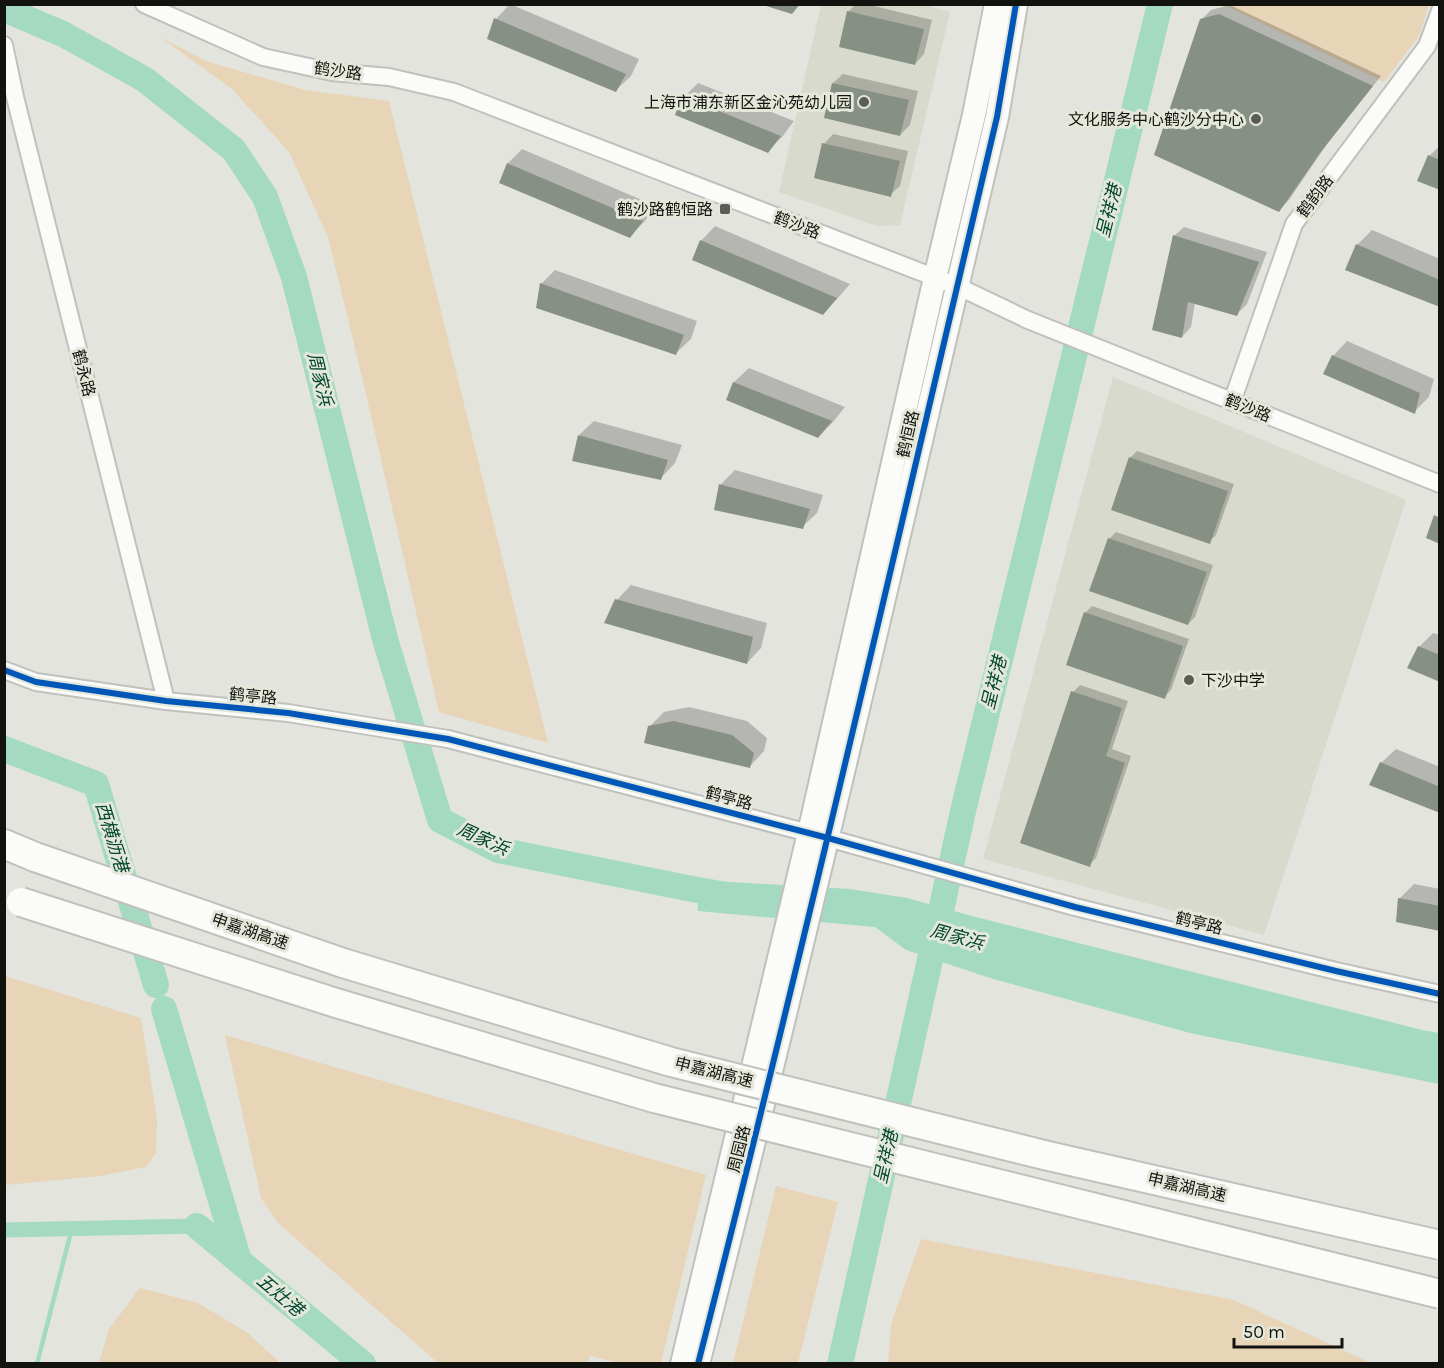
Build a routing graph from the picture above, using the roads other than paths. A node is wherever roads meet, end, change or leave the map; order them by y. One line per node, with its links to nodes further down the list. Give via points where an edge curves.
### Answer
1 (144, 4): 6 (street, 鹤沙路, via 263,57 332,72 389,77 454,92)
2 (996, 4): 6 (street, 鹤恒路)
3 (1016, 4): 7 (street, 鹤恒路, via 997,117)
4 (1440, 11): 8 (street, 鹤韵路, via 1427,46 1294,224)
5 (6, 51): 11 (street, 鹤永路)
6 (935, 278): 7 (street, 鹤沙路); 12 (street, 鹤恒路)
7 (957, 286): 8 (street, 鹤沙路, via 1028,320); 12 (street, 鹤恒路)
8 (1232, 402): 9 (street, 鹤沙路)
9 (1440, 484)
10 (4, 670): 11 (street, 鹤亭路, via 36,682)
11 (166, 700): 12 (street, 鹤亭路, via 288,713 448,739)
12 (818, 835): 15 (street, 鹤恒路); 16 (street, 鹤亭路, via 1086,910)
13 (4, 845): 17 (highway, 申嘉湖高速, bridge, via 343,963 671,1062 1044,1155)
14 (10, 898): 18 (highway, bridge, via 333,1002 654,1098)
15 (793, 939): 19 (street, 周园路); 20 (street, 周园路, via 749,1164)
16 (1440, 994)
17 (1440, 1245)
18 (1440, 1294)
19 (682, 1364)
20 (698, 1364)

